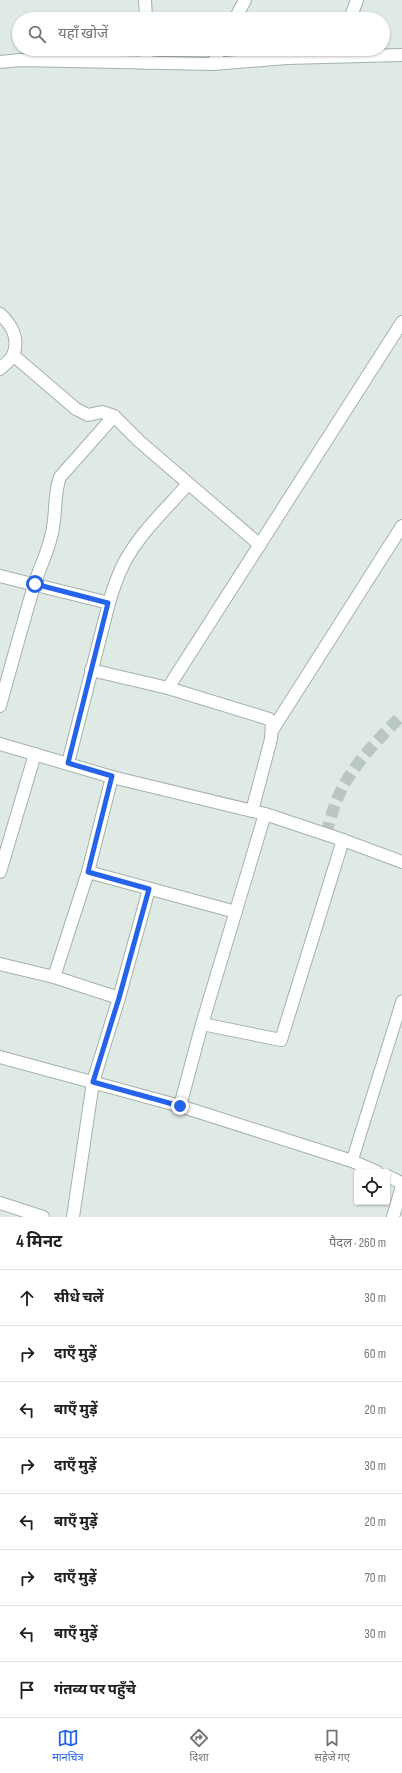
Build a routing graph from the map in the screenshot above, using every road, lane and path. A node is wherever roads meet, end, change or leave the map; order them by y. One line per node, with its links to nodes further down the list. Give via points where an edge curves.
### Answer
1 (145, 0): 4 (street)
2 (245, 0): 5 (street)
3 (357, 0): 6 (street)
4 (146, 12)
5 (239, 12)
6 (353, 12)
7 (390, 54): 8 (street)
8 (402, 55)
9 (147, 56): 13 (street)
10 (217, 56): 14 (street)
11 (298, 56): 14 (street)
12 (0, 62): 13 (street)
13 (147, 62): 14 (street)
14 (213, 64)
15 (0, 314): 17 (street, via 12,328 16,342)
16 (402, 322): 22 (street)
17 (13, 355): 18 (street); 19 (street, via 76,409 88,415 102,412)
18 (0, 369)
19 (114, 416): 20 (street); 24 (street, via 60,477 55,489 55,521 52,536)
20 (188, 484): 22 (street); 25 (street, via 137,543 125,562)
21 (402, 526): 29 (street)
22 (260, 545): 27 (street)
23 (0, 576): 24 (street)
24 (35, 584): 25 (street); 28 (street)
25 (108, 603): 26 (street)
26 (91, 670): 27 (street); 32 (street)
27 (168, 688): 29 (street, via 263,716 269,719)
28 (0, 706)
29 (273, 729): 34 (street)
30 (0, 744): 31 (street)
31 (35, 754): 32 (street); 37 (street)
32 (68, 763): 33 (street)
33 (112, 776): 34 (street); 40 (street)
34 (252, 811): 35 (street)
35 (265, 814): 36 (street); 42 (street)
36 (343, 840): 38 (street); 47 (street, via 280,1040)
37 (4, 843): 39 (street)
38 (402, 862)
39 (0, 872)
40 (88, 872): 41 (street); 44 (street)
41 (149, 889): 42 (street); 45 (street)
42 (236, 912): 47 (street)
43 (0, 964): 44 (street)
44 (54, 977): 45 (street)
45 (119, 998): 49 (street)
46 (402, 1001): 51 (lane)
47 (202, 1024): 50 (street)
48 (0, 1057): 49 (street)
49 (93, 1082): 50 (street); 58 (street)
50 (180, 1106): 51 (street)
51 (352, 1161): 52 (street)
52 (370, 1169)
53 (390, 1177): 54 (street)
54 (402, 1182)
55 (402, 1186): 59 (street)
56 (0, 1203): 57 (street)
57 (43, 1217)
58 (73, 1217)
59 (393, 1217)

